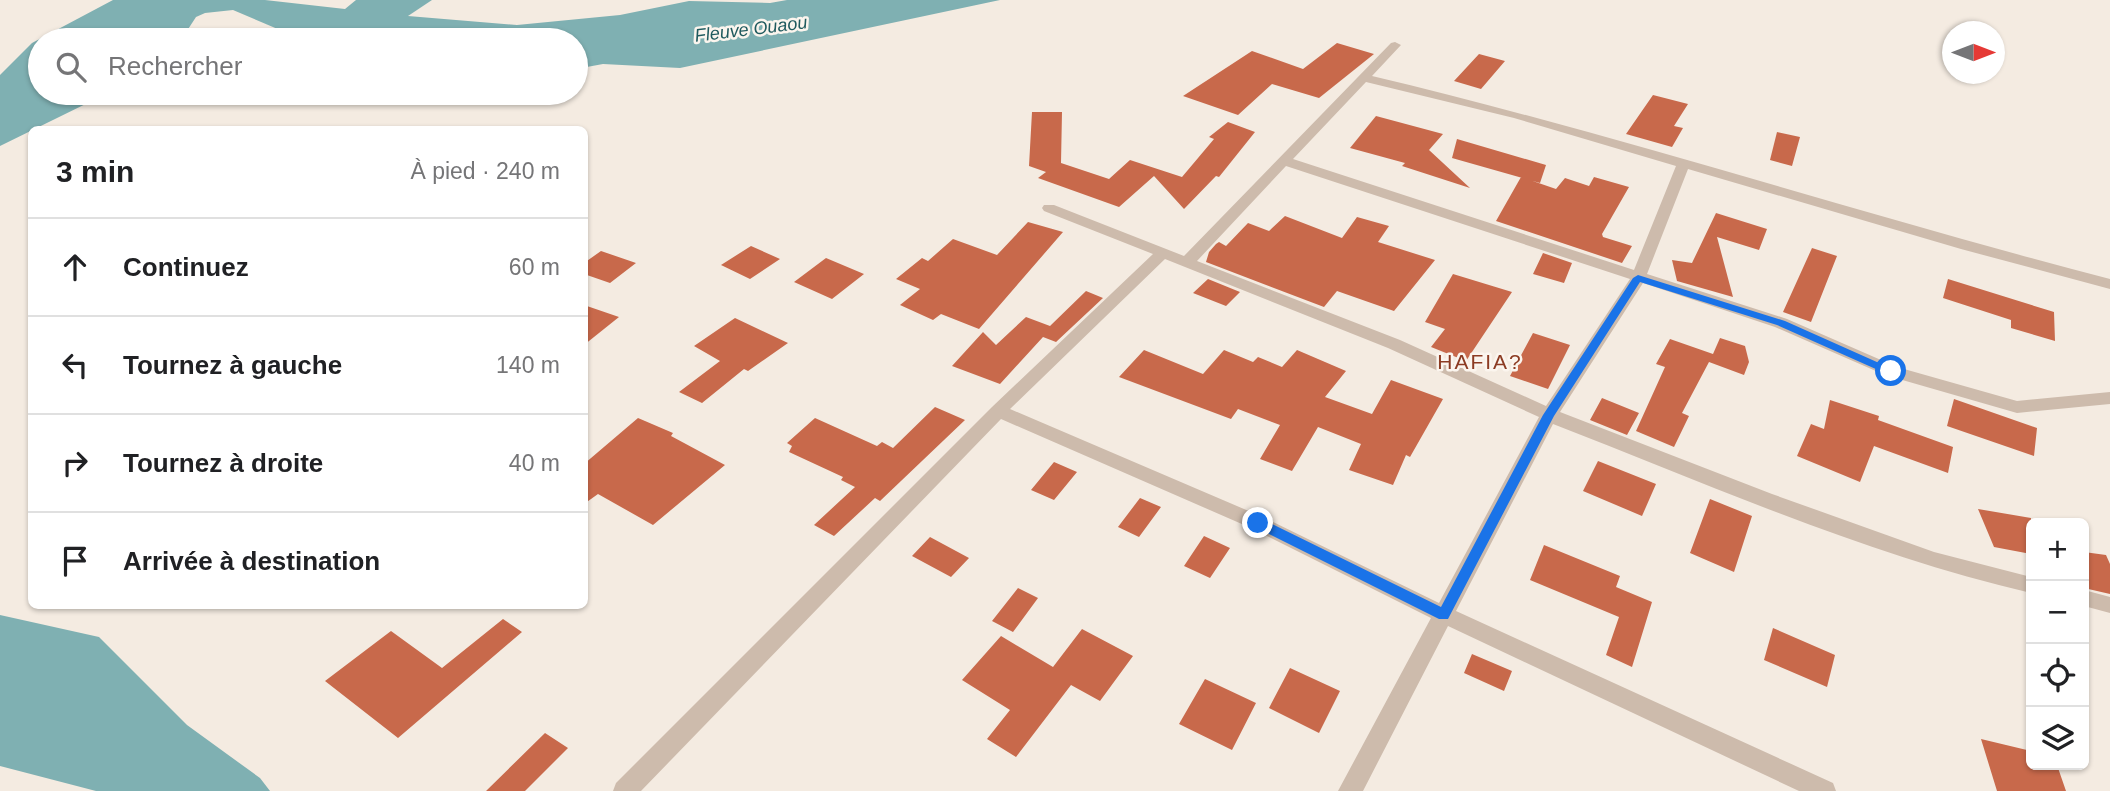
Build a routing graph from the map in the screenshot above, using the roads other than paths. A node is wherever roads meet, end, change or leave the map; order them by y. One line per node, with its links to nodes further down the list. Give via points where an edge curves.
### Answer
1 (1395, 45): 2 (street)
2 (1365, 78): 3 (street); 4 (street, via 1538,120)
3 (1284, 161): 7 (street); 8 (street)
4 (1683, 166): 8 (street); 9 (street)
5 (1049, 208): 6 (street)
6 (1163, 253): 7 (street); 11 (street)
7 (1187, 262): 12 (street, via 1394,344)
8 (1638, 278): 10 (street, via 1781,323 1891,371 2017,407); 12 (street)
9 (2110, 284)
10 (2110, 398)
11 (998, 411): 16 (street, via 1258,523); 17 (street)
12 (1549, 415): 13 (street, via 1931,559); 16 (street)
13 (2026, 584)
14 (2089, 599): 15 (street)
15 (2110, 605)
16 (1444, 615): 18 (street); 19 (street)
17 (625, 791)
18 (1350, 791)
19 (1824, 791)

